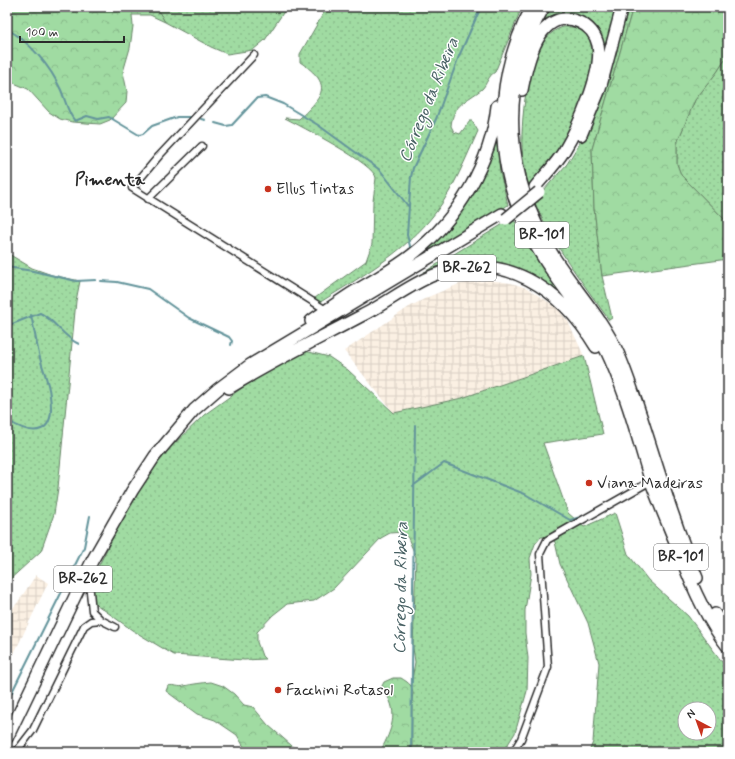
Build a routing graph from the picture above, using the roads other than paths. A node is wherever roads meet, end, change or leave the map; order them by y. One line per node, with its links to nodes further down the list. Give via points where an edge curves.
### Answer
1 (532, 7): 4 (highway, BR-101)
2 (544, 7): 7 (highway, BR-101, via 524,48 514,94 513,141)
3 (622, 7): 8 (highway, BR-262, via 600,89 588,119 569,155)
4 (518, 39): 11 (highway, BR-262, via 503,73 495,120 484,158 471,186 454,212 435,235 413,254); 15 (highway, BR-101, via 506,80 502,117 505,154 514,197 538,249 604,346)
5 (254, 55): 9 (street, via 132,188)
6 (202, 146): 9 (street)
7 (519, 175): 8 (highway, BR-262, via 516,141 520,98 528,64 542,32 549,25 559,20 580,22 593,34 598,44 590,92 574,132); 20 (highway, BR-101, via 531,213 546,244 598,317 619,354 696,575)
8 (537, 189): 10 (highway, BR-262, bridge)
9 (148, 199): 11 (street)
10 (504, 216): 12 (highway, BR-262); 13 (highway, BR-262, via 250,365)
11 (326, 310): 13 (highway, BR-262, via 241,368)
12 (225, 390): 14 (highway, BR-262); 15 (highway, BR-262, via 425,279 455,269 490,268 517,274 535,282 560,300 575,316 602,358)
13 (198, 406): 14 (highway, BR-262)
14 (176, 431): 17 (highway, BR-262, via 155,456 132,491)
15 (641, 448): 16 (highway, BR-101)
16 (651, 481): 21 (highway, BR-101, via 695,593); 24 (street, via 547,540 540,554 548,668 521,739)
17 (88, 569): 18 (street, via 92,611); 22 (highway, BR-262)
18 (100, 620): 19 (street); 23 (street, via 91,621 84,626 33,730)
19 (115, 626)
20 (728, 634)
21 (728, 647)
22 (7, 738)
23 (16, 752)
24 (513, 752)

